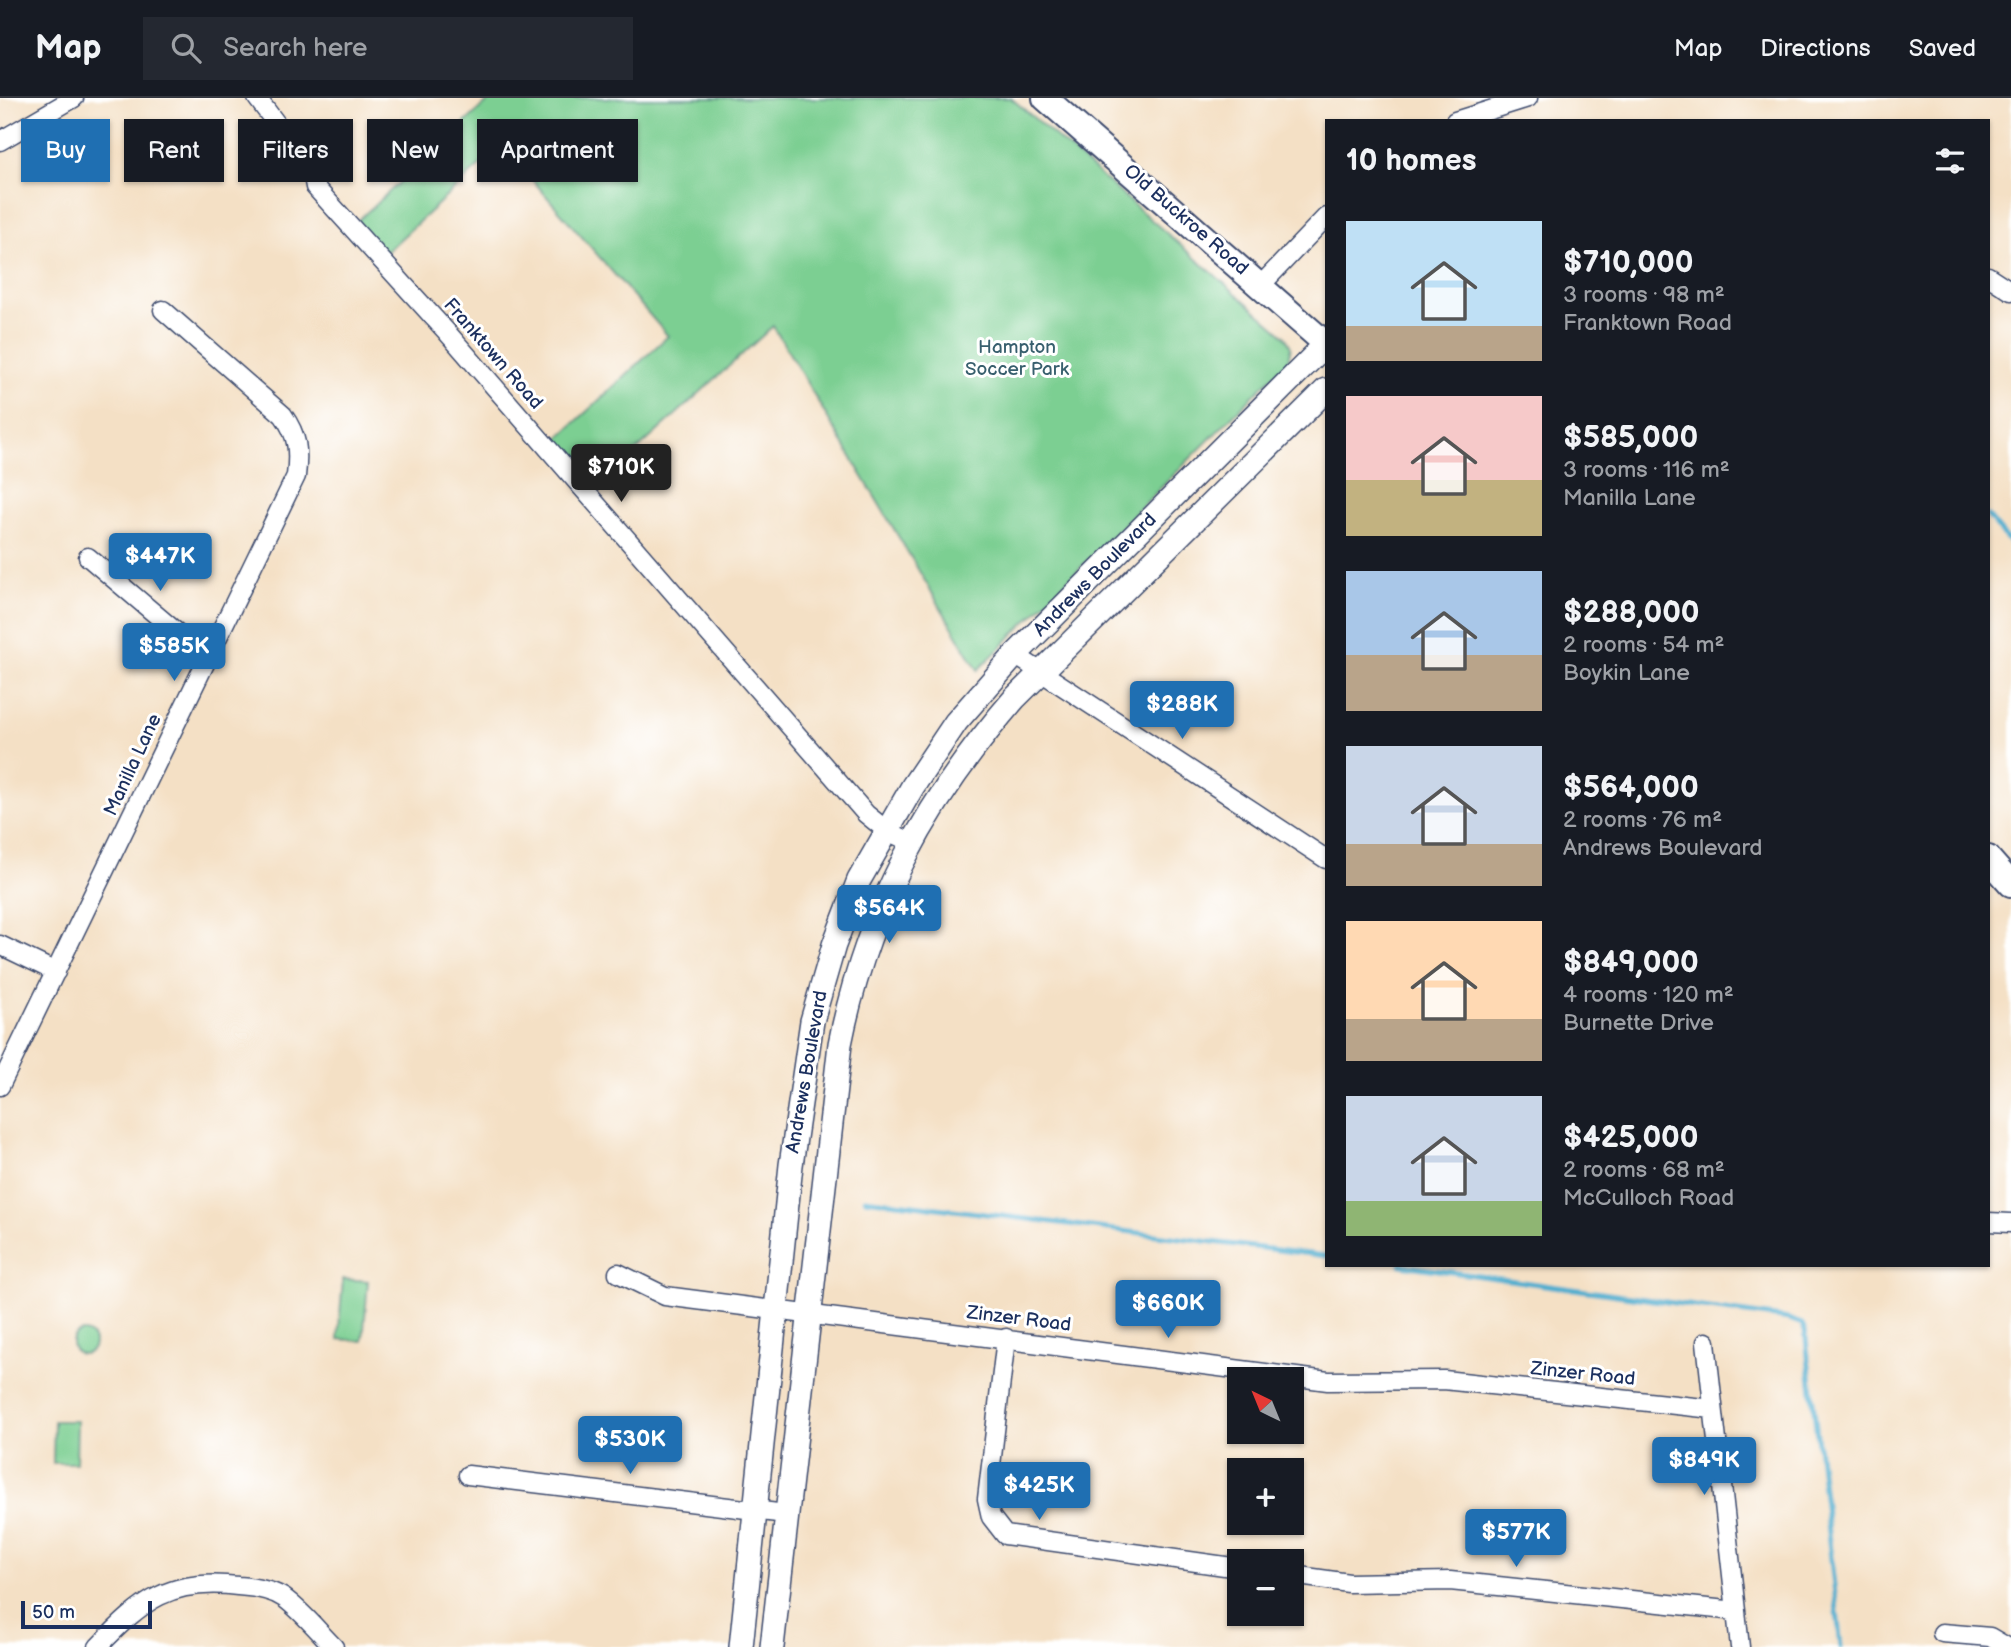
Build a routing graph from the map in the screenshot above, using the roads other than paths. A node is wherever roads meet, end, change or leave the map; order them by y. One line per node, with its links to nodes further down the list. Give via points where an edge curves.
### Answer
1 (74, 98): 6 (street)
2 (257, 98): 19 (street, Franktown Road, via 312,171 314,187 445,330 866,814)
3 (1045, 98): 9 (main road, Old Buckroe Road)
4 (1528, 98): 5 (street)
5 (1461, 119)
6 (0, 141)
7 (1325, 218): 9 (street)
8 (1990, 277): 10 (street)
9 (1261, 285): 12 (main road, Old Buckroe Road)
10 (2011, 291)
11 (163, 310): 17 (street, Manilla Lane, via 283,415 299,450 296,476)
12 (1325, 343)
13 (1325, 345): 16 (street, Andrews Boulevard)
14 (1325, 391): 18 (street, Andrews Boulevard)
15 (88, 557): 17 (street)
16 (1015, 655): 18 (street); 19 (street, Andrews Boulevard, via 956,722)
17 (207, 658): 25 (street, Manilla Lane)
18 (1040, 673): 20 (street, Andrews Boulevard, via 984,734); 21 (street)
19 (887, 831): 20 (street, Franktown Road); 30 (street, Andrews Boulevard, via 859,880 812,1021)
20 (911, 842): 31 (street, Andrews Boulevard, via 869,936 847,1009)
21 (1325, 858)
22 (1990, 860): 23 (main road)
23 (2011, 884)
24 (0, 945): 25 (street)
25 (56, 972): 26 (street, Manilla Lane)
26 (0, 1086)
27 (1990, 1222): 28 (street)
28 (2011, 1223)
29 (618, 1273): 30 (street, Zinzer Road, via 665,1296)
30 (776, 1309): 31 (street, Zinzer Road); 36 (street, Andrews Boulevard)
31 (808, 1313): 32 (street, Zinzer Road); 37 (street, Andrews Boulevard)
32 (1006, 1338): 34 (street, Zinzer Road, via 1328,1381 1444,1380); 38 (street, via 987,1499 991,1517 1005,1535)
33 (1706, 1342): 34 (street)
34 (1713, 1409): 40 (street)
35 (468, 1475): 36 (street)
36 (754, 1511): 37 (street); 44 (street, Andrews Boulevard)
37 (786, 1514): 45 (street, Andrews Boulevard)
38 (1227, 1566)
39 (1304, 1577): 40 (street, via 1349,1583 1450,1581)
40 (1736, 1611): 46 (street)
41 (1942, 1633): 47 (street, via 1990,1637)
42 (98, 1647): 43 (street, via 140,1605 167,1590 196,1584 258,1588 283,1597)
43 (334, 1647)
44 (741, 1647)
45 (772, 1647)
46 (1740, 1647)
47 (2007, 1647)

